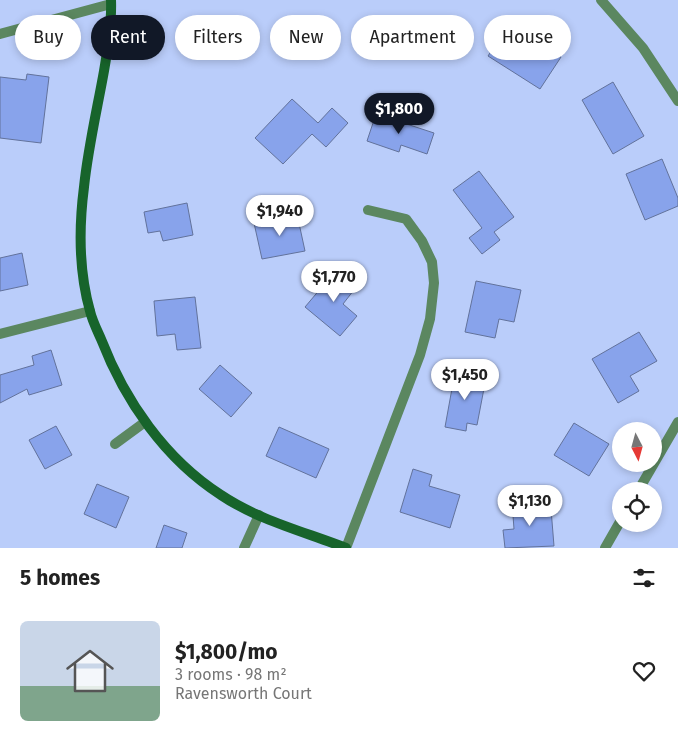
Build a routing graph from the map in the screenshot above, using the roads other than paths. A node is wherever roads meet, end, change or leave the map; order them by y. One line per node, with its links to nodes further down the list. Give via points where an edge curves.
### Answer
1 (601, 0): 4 (street, via 643,48)
2 (111, 2): 3 (street); 6 (street, via 108,49 81,220 82,264)
3 (0, 34)
4 (678, 101)
5 (368, 210): 15 (street, via 406,219 432,262 434,283 430,319 420,355)
6 (90, 311): 7 (street); 8 (street, via 109,360)
7 (0, 334)
8 (145, 422): 10 (street); 12 (street, via 191,472 221,496)
9 (678, 422): 11 (street)
10 (115, 444)
11 (643, 482)
12 (259, 515): 14 (street); 15 (street)
13 (614, 532): 16 (street)
14 (244, 548)
15 (346, 548)
16 (605, 548)

